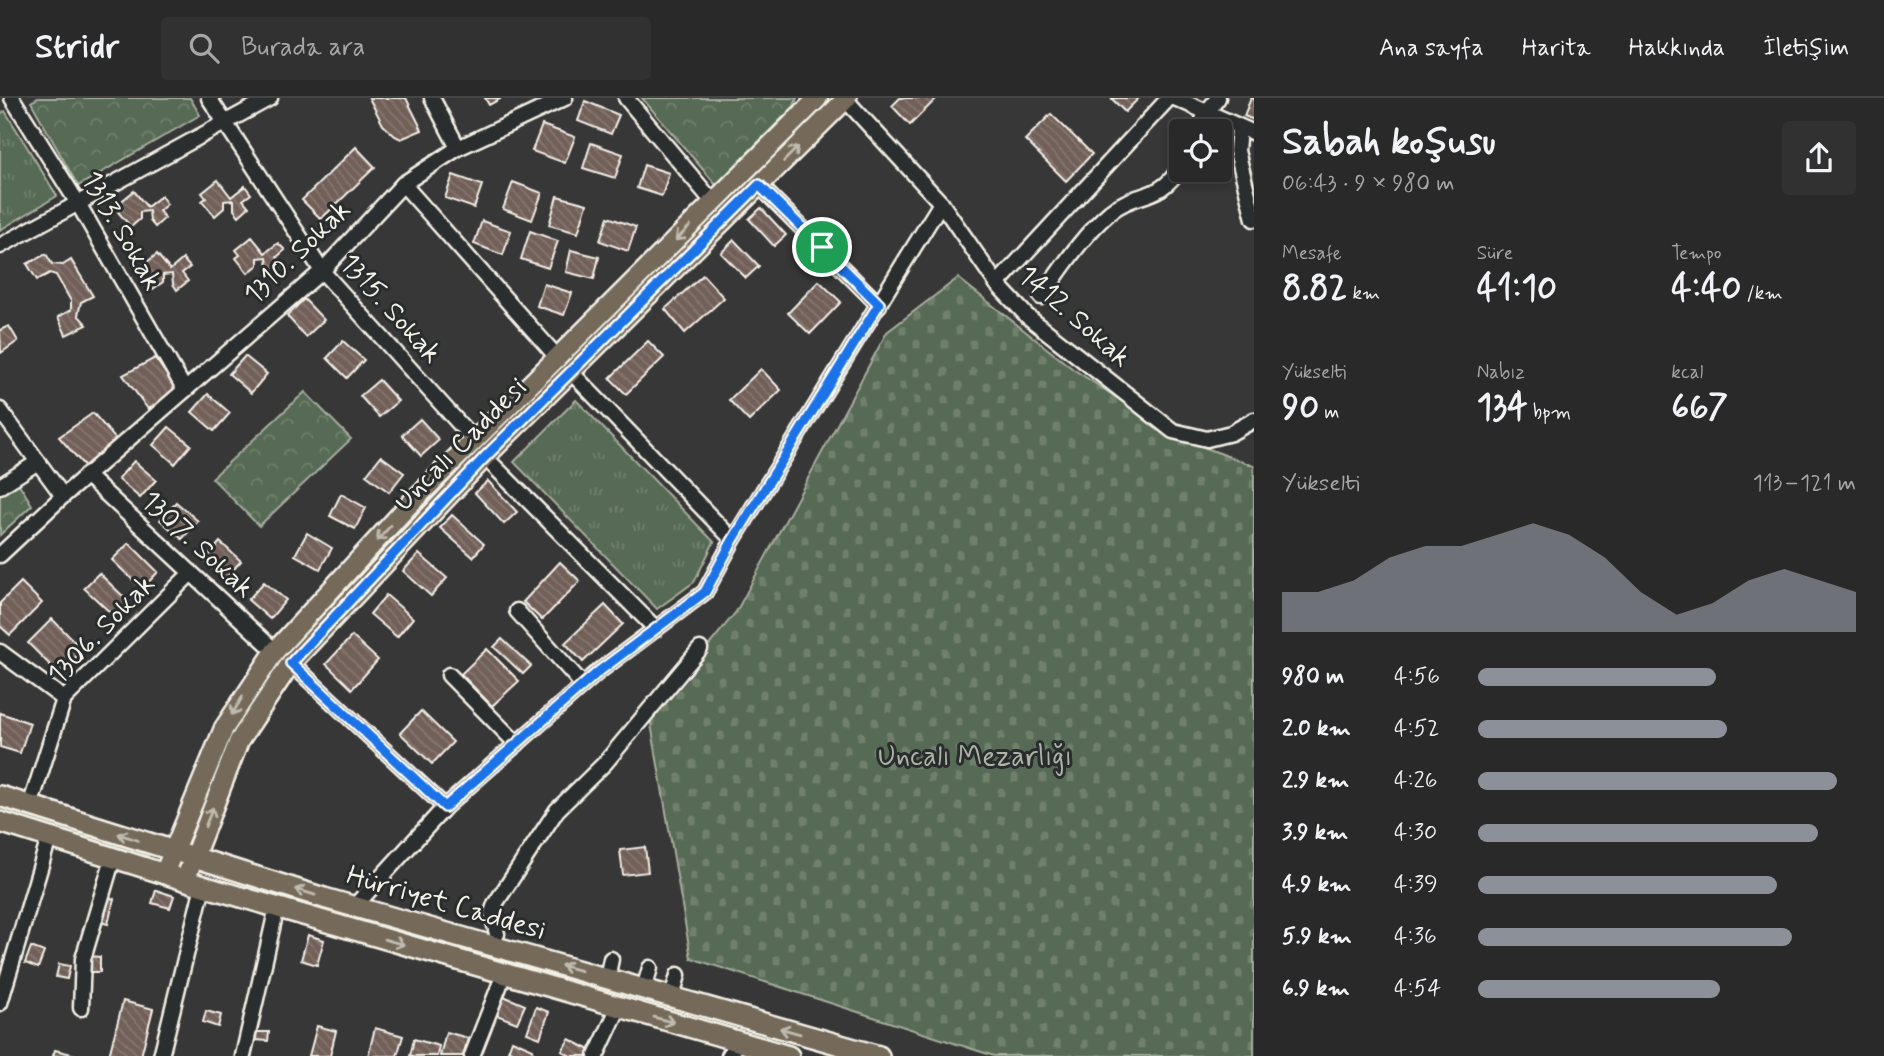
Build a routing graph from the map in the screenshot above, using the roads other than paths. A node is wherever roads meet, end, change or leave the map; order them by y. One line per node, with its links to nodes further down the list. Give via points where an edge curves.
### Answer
1 (13, 98): 12 (street); 24 (street, 1313. Sokak)
2 (209, 98): 15 (street, 1315. Sokak)
3 (270, 98): 15 (street)
4 (432, 98): 18 (street)
5 (565, 98): 18 (street, 1310. Sokak)
6 (626, 98): 22 (street)
7 (818, 98): 22 (main road, Uncalı Caddesi)
8 (844, 98): 21 (main road, Uncalı Caddesi, one-way to 8); 23 (street, 1412. Sokak)
9 (1169, 98): 28 (street)
10 (1175, 98): 13 (street)
11 (1218, 98): 13 (street)
12 (0, 105)
13 (1205, 114): 14 (street); 16 (street)
14 (1204, 119)
15 (222, 122): 24 (street); 27 (street, 1315. Sokak)
16 (1239, 127): 17 (street); 25 (street, via 1237,151)
17 (1254, 133)
18 (458, 148): 20 (street, 1310. Sokak)
19 (1169, 180): 29 (street, via 1157,193 1119,206 1086,235)
20 (403, 184): 27 (street, 1310. Sokak); 31 (street)
21 (759, 185): 30 (street); 32 (main road, Uncalı Caddesi)
22 (713, 202): 31 (main road, Uncalı Caddesi, one-way to 31)
23 (941, 203): 28 (street, 1412. Sokak); 30 (street)
24 (79, 205): 26 (street); 33 (street, 1313. Sokak)
25 (1254, 219)
26 (0, 246)
27 (322, 271): 33 (street, 1310. Sokak); 36 (street, 1315. Sokak)
28 (997, 284): 35 (street, 1412. Sokak, via 1027,316 1173,430 1207,439)
29 (1041, 297)
30 (879, 304): 42 (street)
31 (557, 357): 36 (main road, Uncalı Caddesi)
32 (572, 372): 37 (main road, Uncalı Caddesi); 42 (street)
33 (185, 390): 39 (street, 1310. Sokak)
34 (0, 410): 38 (street)
35 (1254, 420)
36 (474, 440): 48 (main road, Uncalı Caddesi, one-way to 48)
37 (485, 457): 46 (street); 50 (main road, Uncalı Caddesi)
38 (38, 462): 40 (street); 41 (street)
39 (86, 475): 41 (street, 1310. Sokak); 44 (street, 1307. Sokak)
40 (0, 486)
41 (63, 496): 43 (street, 1310. Sokak)
42 (733, 540): 46 (street, via 705,592)
43 (0, 555)
44 (191, 573): 48 (street, 1307. Sokak); 53 (street, 1306. Sokak)
45 (517, 611): 52 (street)
46 (656, 629): 52 (street)
47 (700, 649): 67 (street, via 605,763 557,810 495,904 492,913)
48 (275, 651): 60 (main road, Uncalı Caddesi, one-way to 60, via 224,728)
49 (0, 652): 53 (street)
50 (291, 663): 57 (street); 62 (main road, Uncalı Caddesi, one-way to 50, via 239,741)
51 (449, 675): 54 (street)
52 (583, 685): 54 (street)
53 (64, 699): 56 (street, 1306. Sokak)
54 (517, 744): 57 (street)
55 (0, 796): 56 (highway, Hürriyet Caddesi)
56 (30, 806): 60 (highway, Hürriyet Caddesi, one-way to 56)
57 (445, 807): 65 (street)
58 (0, 822): 59 (highway, Hürriyet Caddesi)
59 (50, 838): 61 (highway, Hürriyet Caddesi); 75 (street)
60 (172, 852): 62 (highway, Hürriyet Caddesi); 63 (main road, Uncalı Caddesi)
61 (113, 858): 63 (highway, Hürriyet Caddesi); 77 (street, via 83,959)
62 (193, 858): 64 (main road, Uncalı Caddesi); 65 (highway, Hürriyet Caddesi, one-way to 62)
63 (164, 874): 64 (highway, Hürriyet Caddesi)
64 (194, 883): 66 (highway, Hürriyet Caddesi); 79 (street)
65 (354, 906): 72 (highway, Hürriyet Caddesi, one-way to 65)
66 (277, 907): 70 (highway, Hürriyet Caddesi, one-way to 70); 80 (street)
67 (497, 934)
68 (611, 959): 72 (street)
69 (650, 968): 73 (street)
70 (504, 974): 76 (highway, Hürriyet Caddesi); 81 (street)
71 (678, 975): 74 (street)
72 (607, 978): 73 (highway, Hürriyet Caddesi)
73 (644, 989): 74 (highway, Hürriyet Caddesi)
74 (672, 997): 84 (highway, Hürriyet Caddesi, one-way to 74)
75 (0, 1003)
76 (619, 1007): 78 (highway, Hürriyet Caddesi, one-way to 78); 82 (street)
77 (81, 1008)
78 (733, 1049): 83 (highway, Hürriyet Caddesi)
79 (161, 1056)
80 (243, 1056)
81 (472, 1056)
82 (596, 1056)
83 (789, 1056)
84 (879, 1056)

